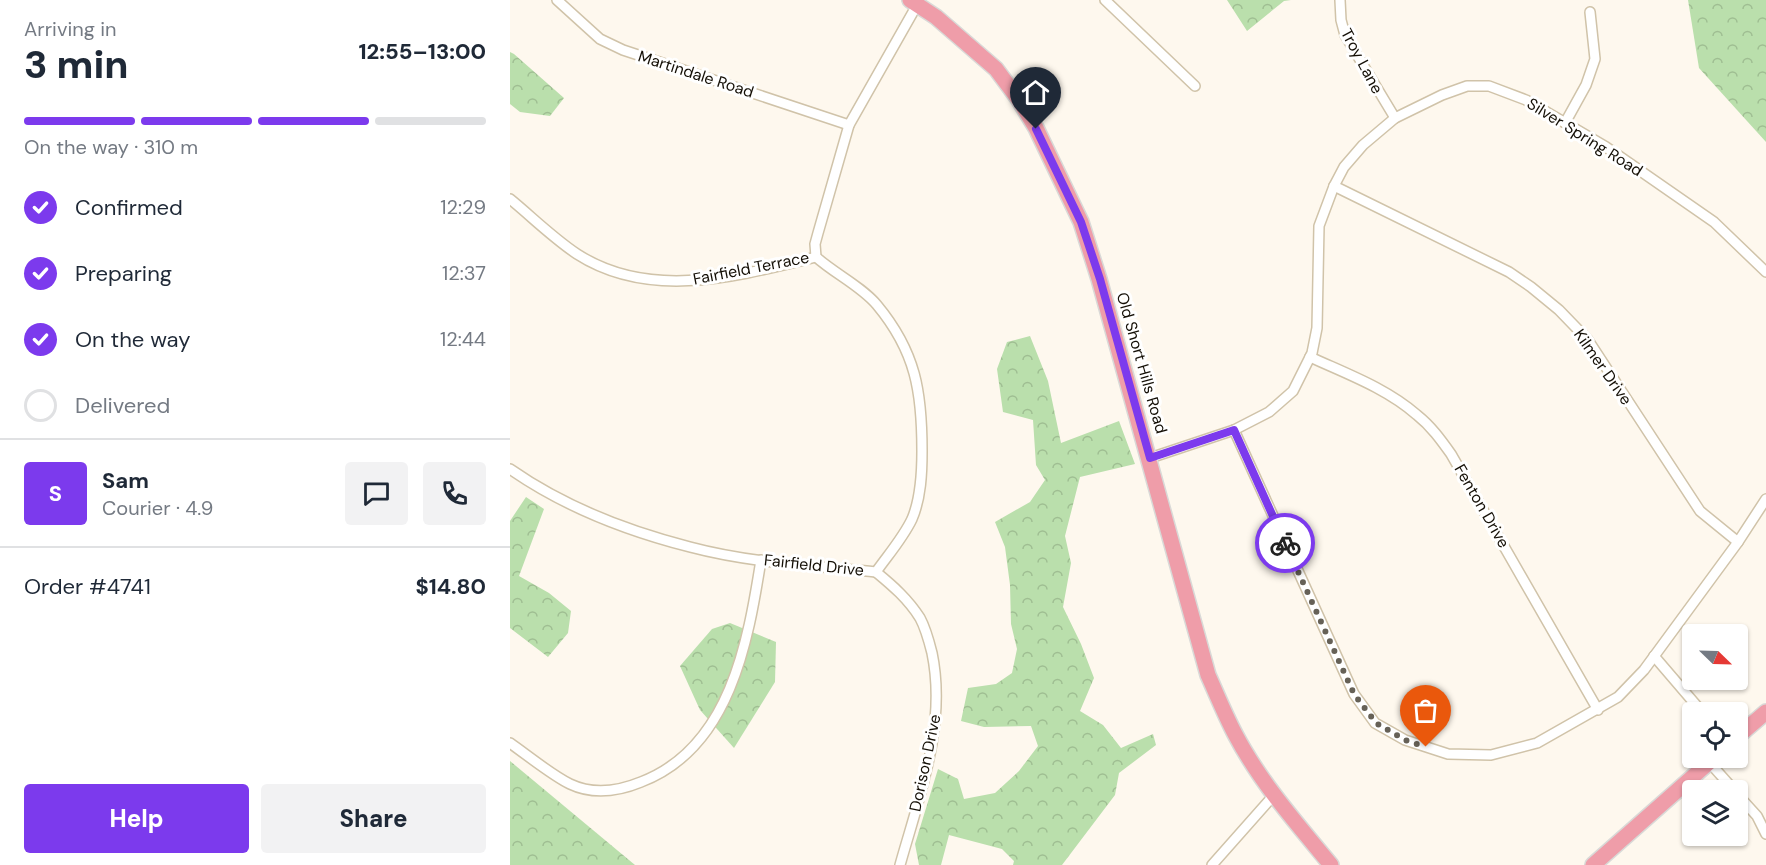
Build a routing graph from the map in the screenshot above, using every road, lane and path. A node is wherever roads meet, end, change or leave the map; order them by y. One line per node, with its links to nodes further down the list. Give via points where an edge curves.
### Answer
1 (557, 0): 9 (street, Martindale Road, via 600,39 623,50)
2 (1106, 0): 6 (street)
3 (1340, 0): 7 (street, Troy Lane, via 1345,35)
4 (913, 2): 9 (street, Fairfield Terrace); 16 (main road, Old Short Hills Road, via 996,69 1036,129 1081,222)
5 (1590, 12): 8 (street, via 1595,59)
6 (1195, 86)
7 (1395, 118): 8 (street, Silver Spring Road, via 1467,86 1489,86 1526,100); 10 (street, Silver Spring Road, via 1362,145)
8 (1565, 123): 13 (street, Silver Spring Road, via 1714,222)
9 (849, 125): 12 (street, Fairfield Terrace, via 815,244)
10 (1334, 186): 14 (street, Silver Spring Road, via 1319,226 1317,328); 19 (street, Kilmer Drive, via 1509,272 1559,310 1588,340 1700,511)
11 (510, 199): 12 (street, Fairfield Terrace, via 577,254 600,267 651,281 721,277)
12 (816, 257): 21 (street, Fairfield Drive, via 876,303 906,348 920,392 919,496 912,519)
13 (1766, 272)
14 (1310, 357): 15 (street, Silver Spring Road, via 1293,391 1269,412); 24 (street, Fenton Drive, via 1379,389 1417,414 1434,431 1451,454)
15 (1234, 430): 16 (street, Silver Spring Road); 24 (street, via 1354,694 1376,723 1405,740 1448,754 1491,755 1537,744)
16 (1150, 458): 29 (main road, Old Short Hills Road, via 1208,675 1235,735)
17 (510, 469): 20 (street, Fairfield Drive, via 612,522 690,548)
18 (1766, 499): 19 (street)
19 (1738, 542): 22 (street)
20 (761, 560): 21 (street, Fairfield Drive); 27 (street, via 753,612 738,667 702,739 681,759 648,780 599,792 570,784)
21 (876, 572): 32 (street, Dorison Drive, via 904,596 922,621 937,689 927,767)
22 (1654, 656): 23 (street); 24 (street, via 1618,698)
23 (1693, 702)
24 (1598, 710)
25 (1766, 712): 26 (main road)
26 (1748, 728)
27 (510, 743)
28 (1703, 768): 35 (main road)
29 (1274, 795): 33 (street); 34 (main road, Old Short Hills Road)
30 (1748, 806): 31 (street)
31 (1766, 834)
32 (900, 865)
33 (1212, 865)
34 (1331, 865)
35 (1593, 865)

